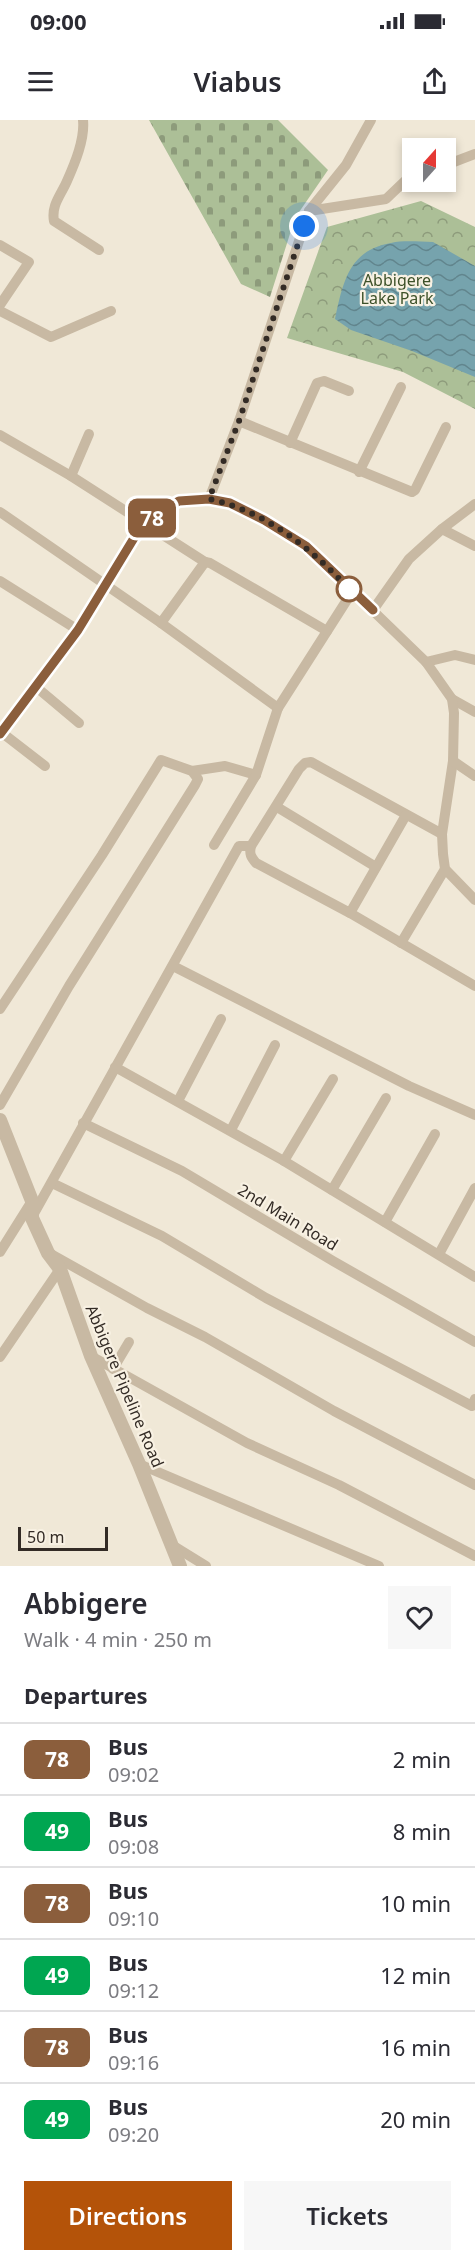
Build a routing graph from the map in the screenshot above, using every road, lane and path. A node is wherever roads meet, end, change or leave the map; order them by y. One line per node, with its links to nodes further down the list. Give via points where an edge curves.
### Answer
1 (83, 120): 8 (street, via 84,131 52,210 54,221)
2 (371, 120): 6 (street, via 346,165)
3 (475, 154): 4 (street)
4 (456, 161)
5 (402, 184): 6 (street, via 386,200)
6 (309, 211): 14 (street)
7 (0, 245): 9 (street, via 29,262)
8 (99, 250)
9 (0, 305)
10 (0, 311): 11 (street, via 51,338)
11 (111, 311)
12 (401, 387): 19 (street)
13 (349, 391): 18 (street, via 324,381 317,383)
14 (239, 421): 18 (street); 21 (street)
15 (446, 427): 19 (street, via 416,490 407,492)
16 (89, 434): 20 (street)
17 (0, 435): 20 (street)
18 (290, 443): 19 (street)
19 (359, 472)
20 (72, 476): 24 (street)
21 (209, 499): 24 (street, via 179,501); 30 (street, via 230,503 306,546)
22 (475, 504): 25 (street)
23 (0, 512): 29 (street)
24 (147, 523): 27 (street); 29 (street)
25 (442, 529): 26 (street); 31 (street, via 409,559)
26 (475, 546)
27 (205, 562): 32 (street); 34 (street)
28 (0, 581): 33 (street)
29 (105, 583): 32 (street); 33 (street)
30 (352, 592): 31 (street); 34 (street)
31 (373, 610): 36 (street)
32 (161, 623): 39 (street)
33 (78, 630): 37 (street)
34 (327, 631): 39 (street)
35 (475, 660): 36 (street, via 455,655)
36 (426, 662): 38 (street)
37 (35, 686): 41 (street); 42 (street)
38 (452, 699): 40 (street); 43 (street)
39 (278, 708): 46 (street)
40 (475, 712)
41 (79, 723)
42 (1, 733): 44 (street)
43 (453, 761): 47 (street); 50 (street)
44 (45, 766)
45 (192, 771): 46 (street, via 225,766); 60 (street, via 161,759); 67 (street, via 198,779 195,785 69,986)
46 (256, 775): 51 (street)
47 (475, 776)
48 (277, 807): 49 (street, via 299,769 311,762); 52 (street); 53 (street)
49 (406, 815): 50 (street); 53 (street)
50 (442, 834): 54 (street)
51 (214, 845)
52 (251, 846): 56 (street, via 256,863); 58 (street, via 239,846)
53 (376, 867): 56 (street)
54 (445, 869): 55 (street); 57 (street)
55 (475, 900)
56 (350, 913): 57 (street)
57 (401, 943): 59 (street)
58 (173, 966): 63 (street); 68 (street)
59 (475, 986)
60 (0, 1009)
61 (221, 1018): 66 (street)
62 (275, 1045): 71 (street)
63 (115, 1067): 66 (street); 70 (street)
64 (333, 1079): 73 (street)
65 (386, 1098): 76 (street)
66 (178, 1101): 71 (street)
67 (0, 1106)
68 (475, 1115)
69 (0, 1120): 77 (street, Abbigere Pipeline Road)
70 (83, 1123): 74 (street); 86 (street, 2nd Main Road, via 182,1171)
71 (231, 1130): 73 (street)
72 (435, 1134): 79 (street)
73 (284, 1161): 76 (street)
74 (52, 1183): 78 (street); 90 (street, via 162,1236 266,1298 472,1406)
75 (475, 1188): 82 (street)
76 (332, 1190): 79 (street)
77 (33, 1201): 78 (street, Abbigere Pipeline Road); 80 (street)
78 (32, 1218): 81 (street, Abbigere Pipeline Road)
79 (385, 1222): 82 (street)
80 (0, 1252)
81 (48, 1253): 83 (street, Abbigere Pipeline Road); 92 (street)
82 (439, 1254): 84 (street)
83 (60, 1269): 87 (street, Abbigere Pipeline Road); 88 (street)
84 (475, 1276)
85 (129, 1342): 89 (street)
86 (475, 1342)
87 (91, 1356): 89 (street); 91 (street, Abbigere Pipeline Road)
88 (0, 1357)
89 (113, 1369): 94 (street, via 247,1443 339,1485)
90 (475, 1399)
91 (139, 1464): 93 (street, Abbigere Pipeline Road); 97 (street)
92 (475, 1485)
93 (172, 1545): 95 (street, Abbigere Pipeline Road); 96 (street)
94 (475, 1556)
95 (180, 1566)
96 (206, 1566)
97 (379, 1566)

